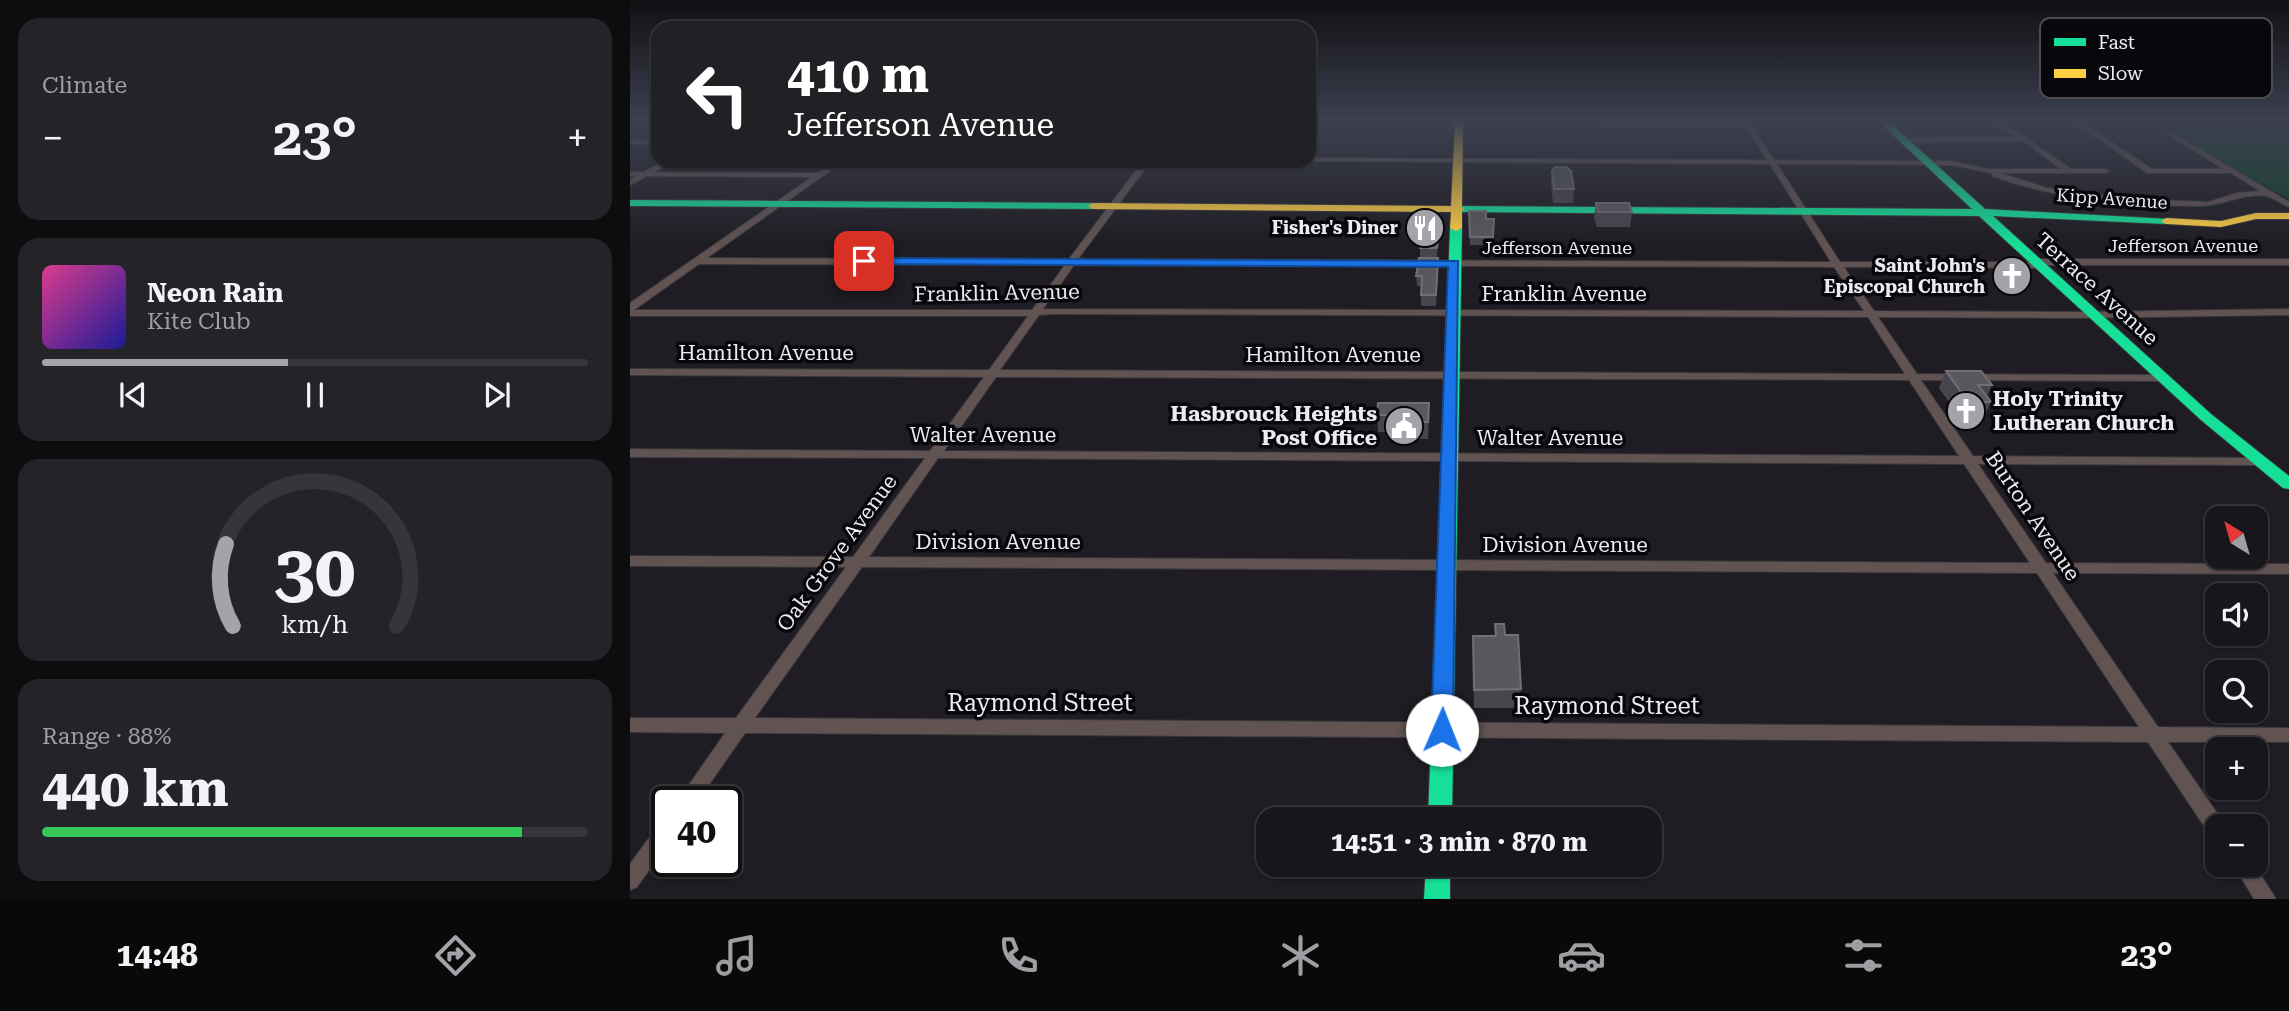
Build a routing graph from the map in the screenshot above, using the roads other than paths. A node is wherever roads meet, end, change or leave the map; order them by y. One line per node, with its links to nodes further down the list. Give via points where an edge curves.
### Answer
1 (1458, 161): 24 (street)
2 (1608, 162): 6 (street)
3 (2057, 162): 12 (street)
4 (2137, 162): 14 (street, via 2150,171)
5 (2217, 162): 14 (street)
6 (1772, 163): 7 (street); 25 (street, Burton Avenue)
7 (1928, 163): 11 (street); 26 (street, Terrace Avenue)
8 (657, 168): 16 (street)
9 (830, 168): 17 (street)
10 (1142, 168): 23 (street, Oak Grove Avenue)
11 (1989, 171): 12 (street); 19 (street, via 2040,189 2132,201 2208,204 2237,195)
12 (2069, 171): 13 (street)
13 (2105, 171)
14 (2232, 171): 19 (street)
15 (630, 174): 16 (street)
16 (646, 174): 17 (street); 18 (street)
17 (820, 175): 21 (street)
18 (630, 183)
19 (2269, 193): 22 (street)
20 (630, 203): 21 (street, Kipp Avenue)
21 (779, 204): 23 (street, Kipp Avenue); 28 (street)
22 (2289, 205)
23 (1111, 207): 24 (street, Kipp Avenue); 29 (street, Oak Grove Avenue)
24 (1455, 209): 25 (street, Kipp Avenue); 31 (street)
25 (1810, 212): 26 (street, Kipp Avenue); 33 (street, Burton Avenue)
26 (1981, 213): 27 (street, Kipp Avenue, via 2221,224 2256,216); 32 (street, Terrace Avenue)
27 (2289, 216)
28 (698, 261): 29 (street, Jefferson Avenue); 35 (street)
29 (1072, 262): 31 (street, Jefferson Avenue); 37 (street, Oak Grove Avenue)
30 (2289, 262): 32 (street, Jefferson Avenue)
31 (1454, 263): 33 (street, Jefferson Avenue); 38 (street)
32 (2037, 263): 33 (street, Jefferson Avenue); 41 (street, Terrace Avenue)
33 (1837, 264): 40 (street, Burton Avenue)
34 (630, 295): 35 (street)
35 (649, 295): 36 (street)
36 (630, 311): 37 (street, Franklin Avenue)
37 (1037, 312): 38 (street, Franklin Avenue); 43 (street, Oak Grove Avenue)
38 (1453, 312): 40 (street, Franklin Avenue); 44 (street)
39 (2289, 312): 41 (street, Franklin Avenue)
40 (1870, 313): 41 (street, Franklin Avenue); 45 (street, Burton Avenue)
41 (2092, 314): 46 (street, Terrace Avenue)
42 (630, 372): 43 (street, Hamilton Avenue)
43 (993, 373): 44 (street, Hamilton Avenue); 48 (street, Oak Grove Avenue)
44 (1451, 375): 45 (street, Hamilton Avenue); 49 (street)
45 (1913, 378): 46 (street, Hamilton Avenue); 50 (street, Burton Avenue)
46 (2163, 378): 51 (street, Terrace Avenue)
47 (630, 453): 48 (street, Walter Avenue)
48 (935, 454): 49 (street, Walter Avenue); 54 (street, Oak Grove Avenue)
49 (1450, 457): 50 (street, Walter Avenue); 55 (street)
50 (1967, 459): 51 (street, Walter Avenue); 56 (street, Burton Avenue)
51 (2260, 461): 52 (street, Terrace Avenue)
52 (2289, 484)
53 (630, 561): 54 (street, Division Avenue)
54 (859, 562): 55 (street, Division Avenue); 59 (street, Oak Grove Avenue)
55 (1446, 565): 56 (street, Division Avenue); 60 (street)
56 (2040, 568): 57 (street, Division Avenue); 61 (street, Burton Avenue)
57 (2289, 569)
58 (630, 725): 59 (street, Raymond Street)
59 (741, 725): 60 (street, Raymond Street); 63 (street, Oak Grove Avenue)
60 (1442, 730): 61 (street, Raymond Street); 64 (street)
61 (2152, 735): 62 (street, Raymond Street); 65 (street, Burton Avenue)
62 (2289, 736)
63 (698, 786)
64 (1440, 807)
65 (2207, 814)
66 (651, 851): 69 (street)
67 (1438, 877): 70 (street)
68 (2251, 877): 71 (street)
69 (630, 880)
70 (1437, 899)
71 (2266, 899)

